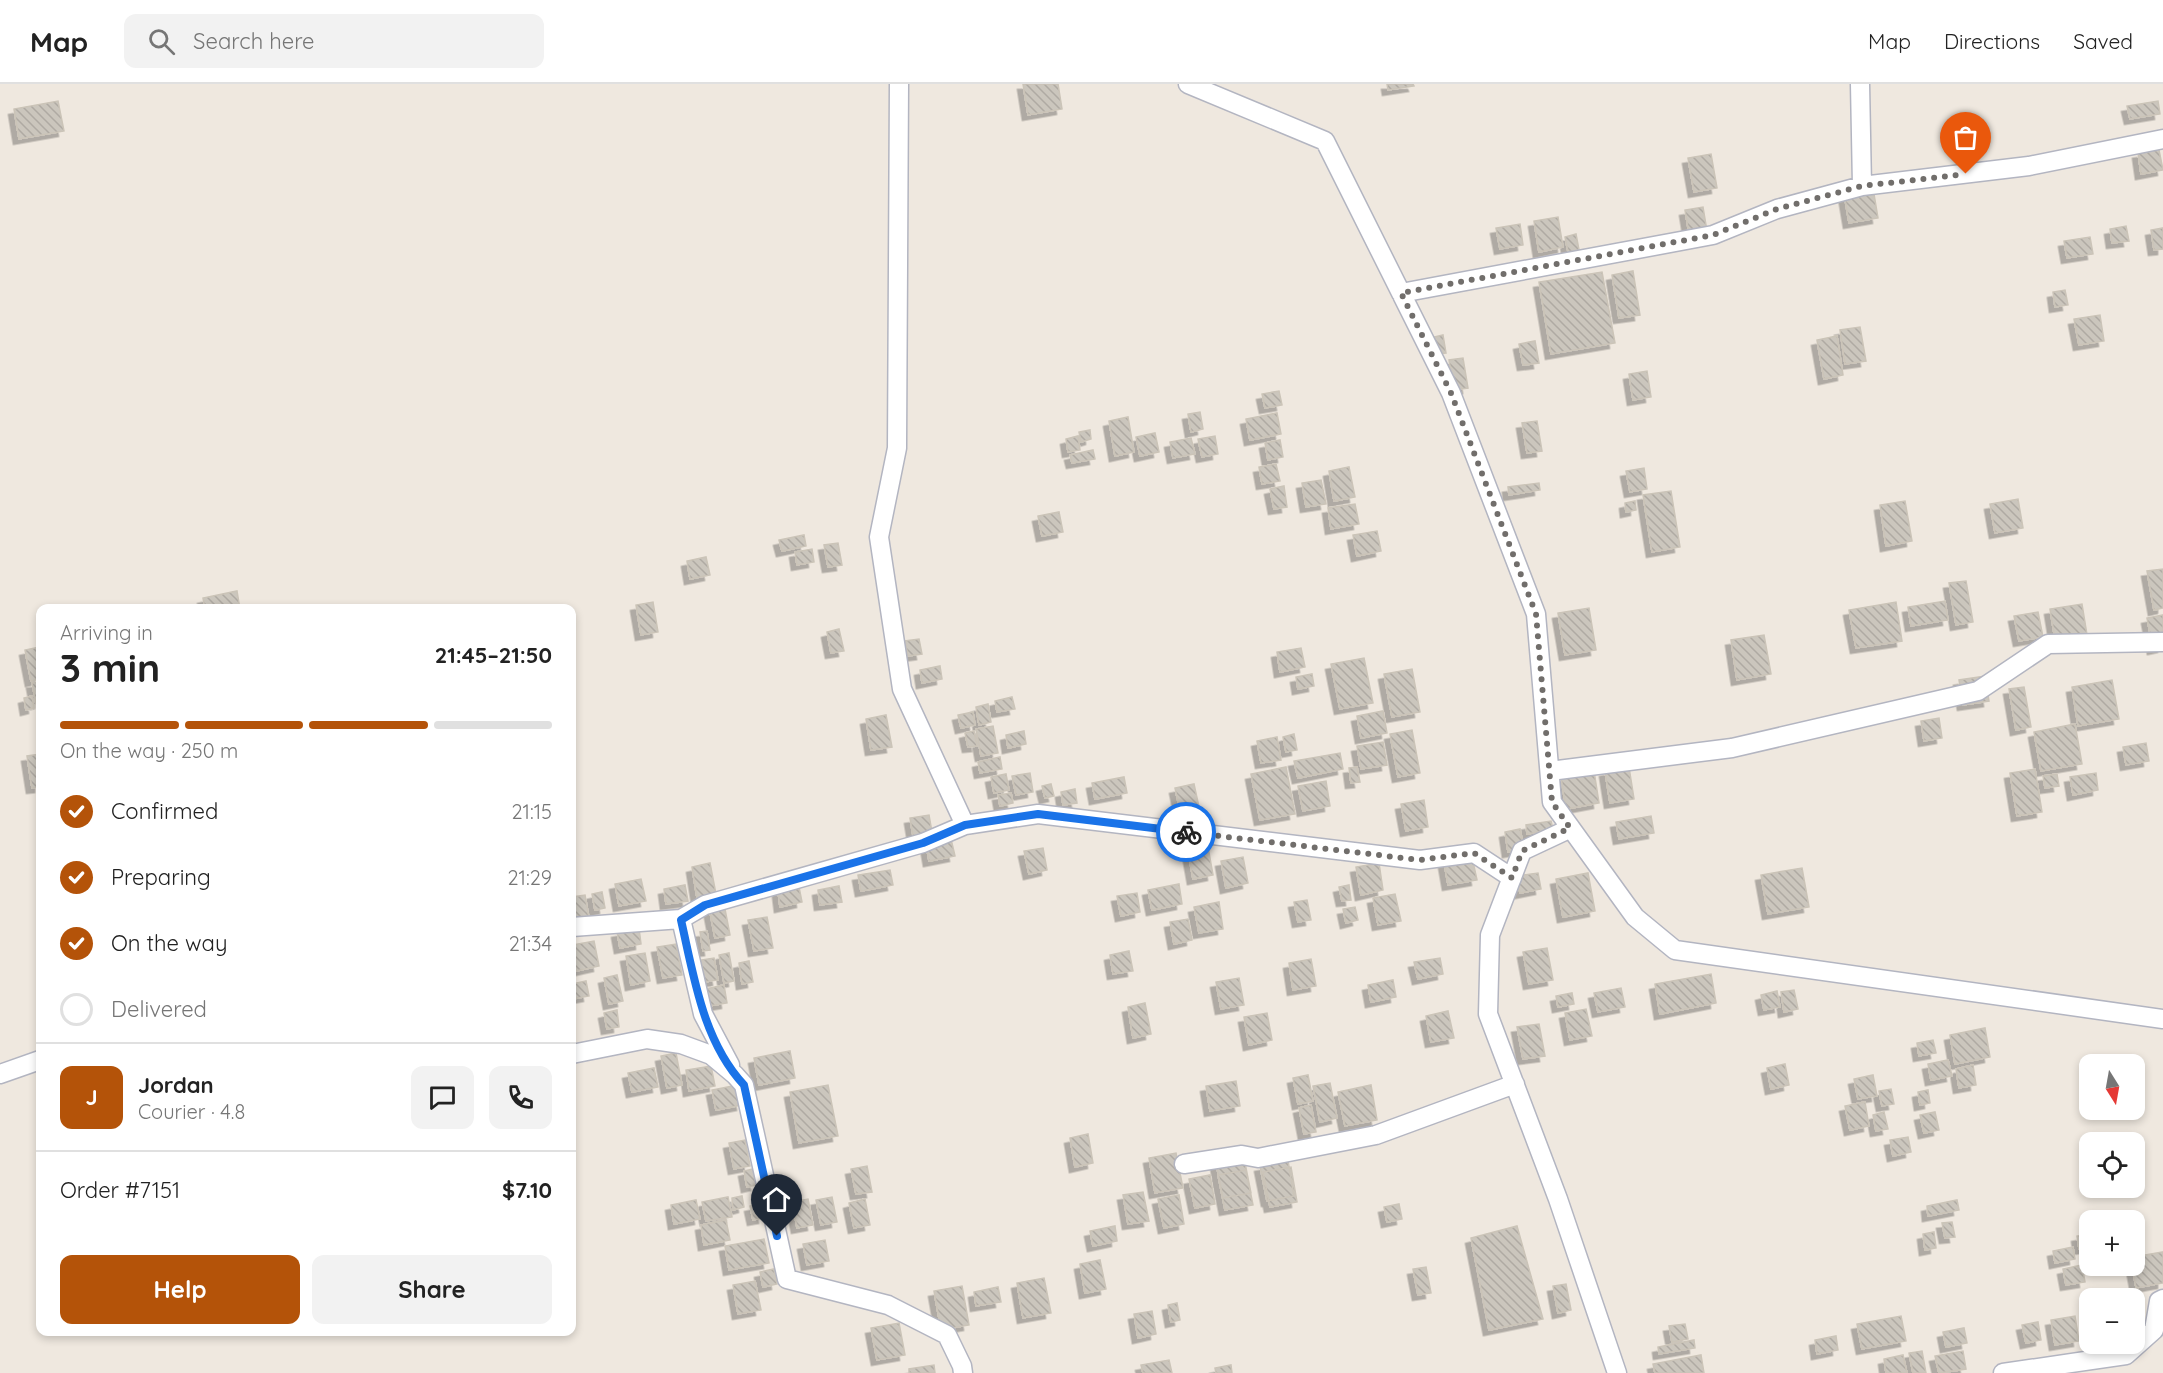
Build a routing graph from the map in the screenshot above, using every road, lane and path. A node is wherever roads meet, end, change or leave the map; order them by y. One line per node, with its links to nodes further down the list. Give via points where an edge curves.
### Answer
1 (899, 84): 9 (street, via 897,448 879,537 902,689)
2 (1188, 84): 6 (street, via 1325,141)
3 (1860, 84): 5 (street)
4 (2163, 139): 5 (street, via 2029,166)
5 (1862, 186): 6 (street, via 1777,209 1713,235)
6 (1401, 293): 8 (street, via 1451,393 1536,614)
7 (2163, 642): 8 (street, via 2048,644 1978,691 1732,748)
8 (1550, 771): 10 (street, via 1552,802)
9 (965, 825): 11 (street, via 1038,814 1420,860 1474,853); 12 (street, via 923,843 705,905)
10 (1570, 828): 11 (street, via 1522,851); 14 (street, via 1635,917 1675,950)
11 (1512, 878): 19 (street, via 1490,935 1488,1014)
12 (681, 920): 13 (street); 18 (street, via 702,1014)
13 (576, 927)
14 (2163, 1019)
15 (576, 1053): 18 (street, via 647,1039 681,1044 711,1055)
16 (36, 1061): 17 (street)
17 (0, 1074)
18 (735, 1075): 22 (street, via 744,1085 787,1279 888,1305 947,1335)
19 (1515, 1084): 20 (street, via 1376,1135 1258,1158 1242,1155); 23 (street)
20 (1184, 1164)
21 (2163, 1299): 24 (street, via 2158,1301 2154,1330 2126,1355)
22 (963, 1373)
23 (1617, 1373)
24 (2003, 1373)

